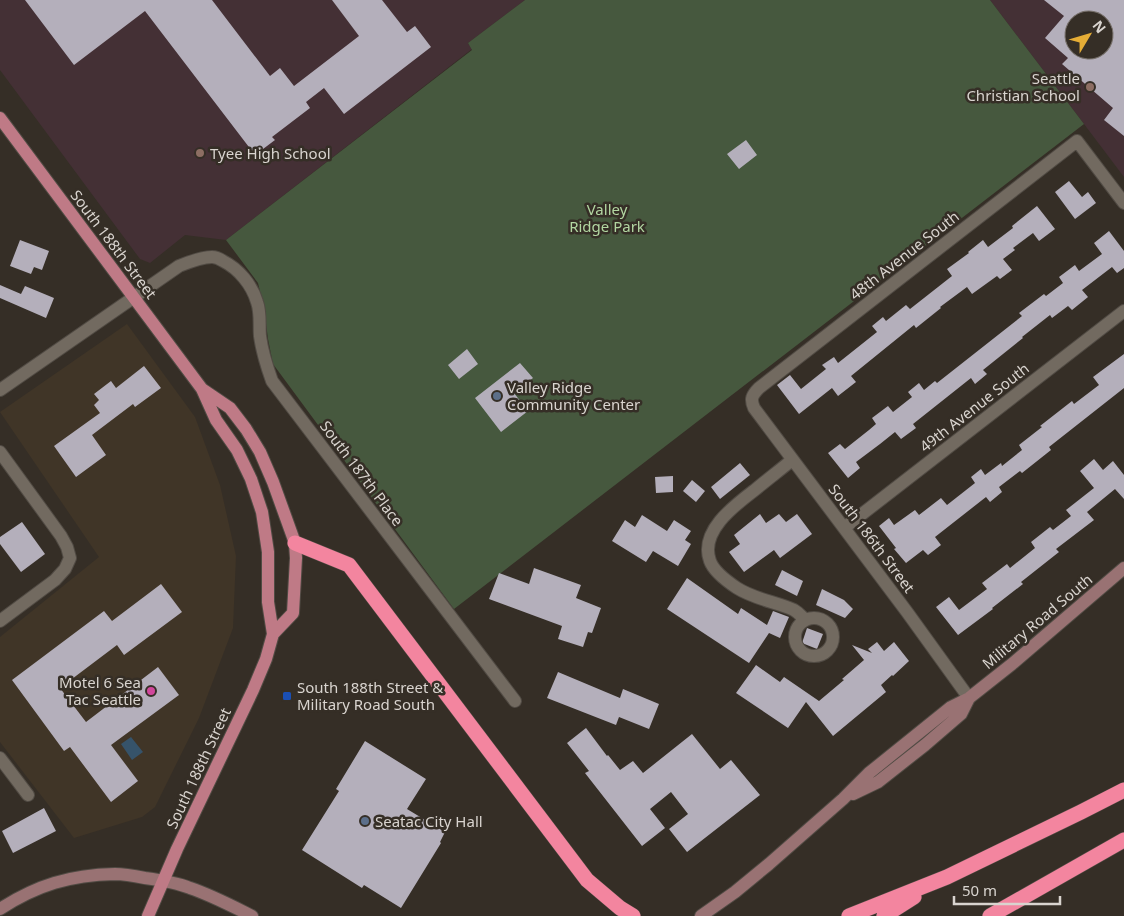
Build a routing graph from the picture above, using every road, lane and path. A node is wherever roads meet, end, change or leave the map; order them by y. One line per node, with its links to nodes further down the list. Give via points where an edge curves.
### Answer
1 (0, 118): 3 (main road, South 188th Street)
2 (1124, 203): 7 (street, 48th Avenue South, via 1077,141)
3 (133, 297): 5 (main road, South 188th Street); 6 (street); 17 (street, South 187th Place, via 179,266 197,259 214,257 230,264 242,276 257,302 260,337 272,381)
4 (1124, 311): 10 (street, 49th Avenue South)
5 (202, 389): 11 (main road, South 188th Street, via 230,408 260,452); 15 (main road, South 188th Street, via 216,420 236,450 262,512)
6 (0, 390)
7 (752, 396): 9 (street, South 186th Street, via 754,408)
8 (0, 452): 14 (street, via 61,536 70,558 66,569 56,580)
9 (792, 460): 10 (street, South 186th Street); 13 (street, via 731,509 714,529 708,550 710,563 738,588 796,611)
10 (844, 528): 16 (street, South 186th Street)
11 (295, 543): 15 (main road, South 188th Street, via 293,613); 27 (highway, via 349,564 587,880)
12 (1124, 568): 16 (main road, Military Road South)
13 (806, 620)
14 (0, 621)
15 (273, 634): 23 (main road, South 188th Street, via 253,690)
16 (969, 698): 28 (main road, Military Road South, via 961,714 924,745 878,782 843,799 769,864)
17 (515, 701)
18 (0, 758): 20 (street)
19 (1124, 790): 22 (highway)
20 (28, 795)
21 (1124, 840): 31 (highway)
22 (948, 877): 29 (highway); 30 (highway)
23 (164, 880): 24 (main road, via 116,874 75,877 30,892); 25 (main road, South 188th Street); 26 (main road, via 206,894)
24 (0, 909)
25 (148, 916)
26 (252, 916)
27 (633, 916)
28 (701, 916)
29 (849, 916)
30 (884, 916)
31 (990, 916)

